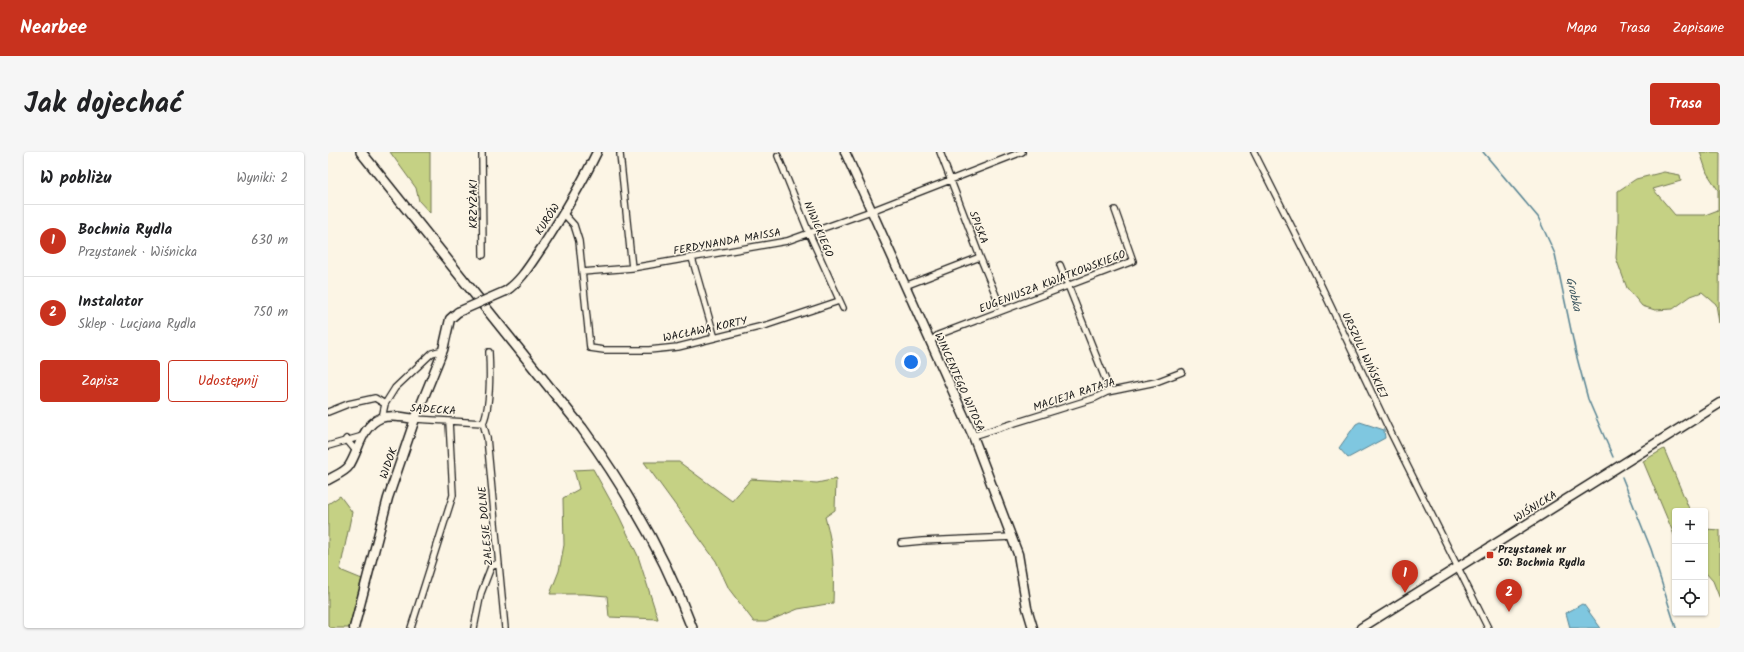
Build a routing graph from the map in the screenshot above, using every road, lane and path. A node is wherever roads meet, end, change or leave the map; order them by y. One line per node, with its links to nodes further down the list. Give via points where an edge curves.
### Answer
1 (361, 152): 55 (main road, via 612,469 665,562)
2 (482, 152): 16 (street, KRZYŻAKI)
3 (597, 152): 14 (street, KURÓW)
4 (845, 152): 13 (street, WINCENTEGO WITOSA)
5 (940, 152): 11 (street, SPISKA)
6 (1022, 152): 8 (street, FERDYNANDA MAISSA)
7 (1254, 152): 50 (street, URSZULI WIŃSKIEJ)
8 (1014, 153): 11 (street, FERDYNANDA MAISSA)
9 (620, 154): 20 (street)
10 (778, 156): 15 (street, NIWICKIEGO)
11 (950, 180): 13 (street, FERDYNANDA MAISSA); 17 (street, SPISKA)
12 (1115, 210): 23 (street, EUGENIUSZA KWIATKOWSKIEGO, via 1133,261)
13 (872, 211): 15 (street, FERDYNANDA MAISSA); 22 (street, WINCENTEGO WITOSA)
14 (564, 214): 21 (street, WACŁAWA KORTY, via 577,232); 27 (street, KURÓW, bridge, via 515,284 506,291)
15 (809, 233): 18 (street, FERDYNANDA MAISSA, via 787,241); 24 (street, NIWICKIEGO)
16 (483, 255)
17 (980, 257): 22 (street, SPISKA); 26 (street)
18 (692, 258): 20 (street, FERDYNANDA MAISSA); 28 (street, via 714,335)
19 (1060, 265): 23 (street)
20 (632, 268): 21 (street, FERDYNANDA MAISSA)
21 (582, 272): 28 (street, WACŁAWA KORTY, via 590,348 649,350 678,347)
22 (905, 286): 29 (street, WINCENTEGO WITOSA)
23 (1069, 286): 26 (street, EUGENIUSZA KWIATKOWSKIEGO); 33 (street)
24 (840, 301): 25 (street, NIWICKIEGO); 28 (street, WACŁAWA KORTY, via 767,325)
25 (843, 308)
26 (1002, 310): 29 (street, EUGENIUSZA KWIATKOWSKIEGO, via 938,335)
27 (458, 312): 30 (street, WIDOK, via 450,319)
28 (711, 338)
29 (930, 342): 42 (street, WINCENTEGO WITOSA)
30 (443, 350): 35 (street, via 432,353 425,359 395,388); 38 (street, WIDOK)
31 (489, 352): 40 (street, via 486,416)
32 (1182, 372): 33 (street, MACIEJA RATAJA, via 1156,382)
33 (1110, 391): 42 (street, MACIEJA RATAJA, via 1095,398)
34 (1720, 403): 50 (street, WIŚNICKA)
35 (385, 404): 36 (street, via 375,398); 37 (street)
36 (328, 412)
37 (382, 418): 38 (street, SĄDECKA); 41 (street)
38 (415, 420): 39 (street, SĄDECKA); 51 (street, WIDOK, via 388,498)
39 (449, 421): 40 (street, SĄDECKA); 52 (street, via 453,495)
40 (483, 423): 49 (street, ZALESIE DOLNE, via 487,438)
41 (363, 436): 43 (street); 45 (street)
42 (972, 436): 47 (street, WINCENTEGO WITOSA)
43 (346, 440): 44 (street); 45 (street)
44 (328, 446)
45 (356, 451): 46 (street, via 348,467)
46 (328, 480)
47 (1012, 537): 48 (street); 56 (street, WINCENTEGO WITOSA, via 1018,554 1026,608)
48 (901, 543)
49 (498, 563): 53 (street, via 492,567 483,587); 54 (street, ZALESIE DOLNE)
50 (1458, 567): 57 (street, WIŚNICKA); 58 (street, URSZULI WIŃSKIEJ)
51 (354, 628)
52 (411, 628)
53 (474, 628)
54 (505, 628)
55 (692, 628)
56 (1033, 628)
57 (1361, 628)
58 (1488, 628)

